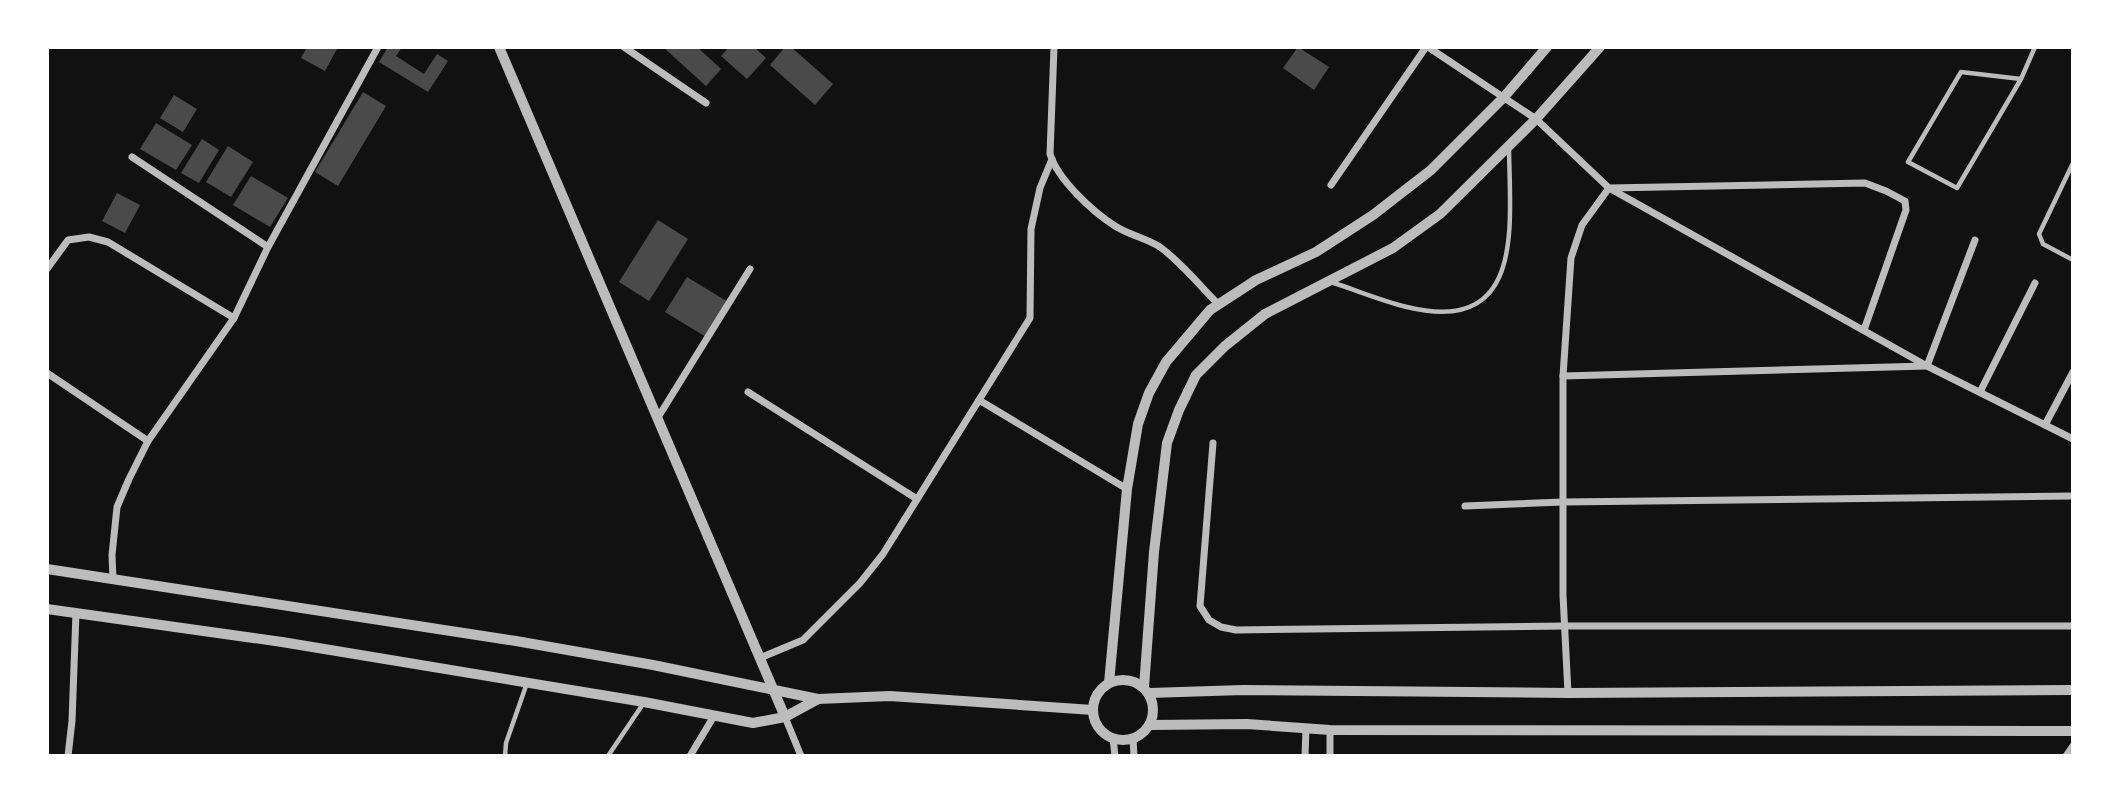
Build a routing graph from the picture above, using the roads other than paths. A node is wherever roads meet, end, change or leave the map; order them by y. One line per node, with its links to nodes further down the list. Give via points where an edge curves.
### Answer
1 (378, 47): 20 (street)
2 (499, 47): 36 (street)
3 (624, 47): 11 (street)
4 (1054, 47): 15 (street)
5 (1427, 47): 10 (street); 17 (street)
6 (1547, 47): 10 (street)
7 (1600, 47): 12 (street)
8 (2035, 47): 9 (lane)
9 (2021, 79): 9 (lane, via 1957,188 1908,162 1961,72)
10 (1504, 97): 12 (street); 26 (street, via 1431,170 1374,215)
11 (706, 103)
12 (1536, 119): 13 (street); 18 (street)
13 (1509, 145): 24 (street, via 1440,214 1393,248); 24 (lane, via 1507,255 1492,291 1479,304 1439,312 1408,307)
14 (132, 158): 20 (street)
15 (1052, 159): 26 (street, via 1064,180 1116,228 1158,246); 35 (street, via 1031,229 1030,318)
16 (2073, 163): 21 (lane, via 2039,234 2043,244)
17 (1331, 185)
18 (1609, 188): 28 (street); 28 (street, via 1865,183 1905,201 1906,210); 32 (street, via 1582,225 1571,258)
19 (1975, 240): 29 (street)
20 (268, 247): 27 (street)
21 (2073, 260)
22 (47, 269): 27 (street, via 68,240 89,237 108,242)
23 (750, 269): 36 (street)
24 (1329, 281): 56 (street, via 1265,314 1225,346 1196,375 1179,410 1167,443 1154,552)
25 (2035, 283): 34 (street)
26 (1219, 304): 41 (street, via 1166,362 1149,393 1138,424)
27 (234, 318): 39 (street)
28 (1864, 330): 29 (street)
29 (1927, 366): 32 (street); 34 (street)
30 (2073, 372): 37 (street)
31 (47, 373): 39 (street)
32 (1563, 376): 44 (street)
33 (748, 391): 43 (street)
34 (1980, 392): 37 (street)
35 (979, 400): 41 (street); 43 (street)
36 (657, 419): 52 (street)
37 (2045, 425): 38 (street)
38 (2073, 439)
39 (148, 441): 47 (street, via 117,506)
40 (1213, 443): 50 (street, via 1200,606 1209,620 1221,627 1272,631)
41 (1127, 489): 54 (street)
42 (2073, 496): 44 (street)
43 (918, 499): 52 (street, via 883,554 851,592 803,640)
44 (1563, 502): 45 (street); 50 (street)
45 (1465, 506)
46 (47, 569): 47 (street)
47 (113, 579): 55 (street, via 516,641)
48 (47, 609): 49 (street)
49 (76, 613): 53 (street); 71 (street)
50 (1566, 626): 51 (street); 58 (street)
51 (2073, 626)
52 (760, 658): 55 (street)
53 (528, 682): 60 (street); 72 (lane)
54 (1109, 683): 56 (street, via 1123,679); 61 (street, via 1098,693)
55 (772, 688): 59 (street); 63 (street)
56 (1146, 690): 58 (street); 64 (street, via 1154,709)
57 (2073, 690): 58 (street)
58 (1568, 693)
59 (818, 699): 61 (street, via 890,696); 63 (street)
60 (644, 702): 62 (street); 73 (lane)
61 (1093, 710): 68 (street, via 1098,727)
62 (714, 716): 63 (street, via 753,723); 74 (street)
63 (785, 718): 75 (street)
64 (1150, 725): 65 (street); 69 (street)
65 (1306, 728): 66 (street); 78 (street)
66 (1330, 730): 67 (street); 79 (street)
67 (2073, 731)
68 (1114, 738): 69 (street); 76 (street)
69 (1133, 739): 77 (street)
70 (2073, 746): 80 (street)
71 (68, 756)
72 (505, 756)
73 (608, 756)
74 (690, 756)
75 (802, 756)
76 (1115, 756)
77 (1135, 756)
78 (1305, 756)
79 (1330, 756)
80 (2066, 756)

